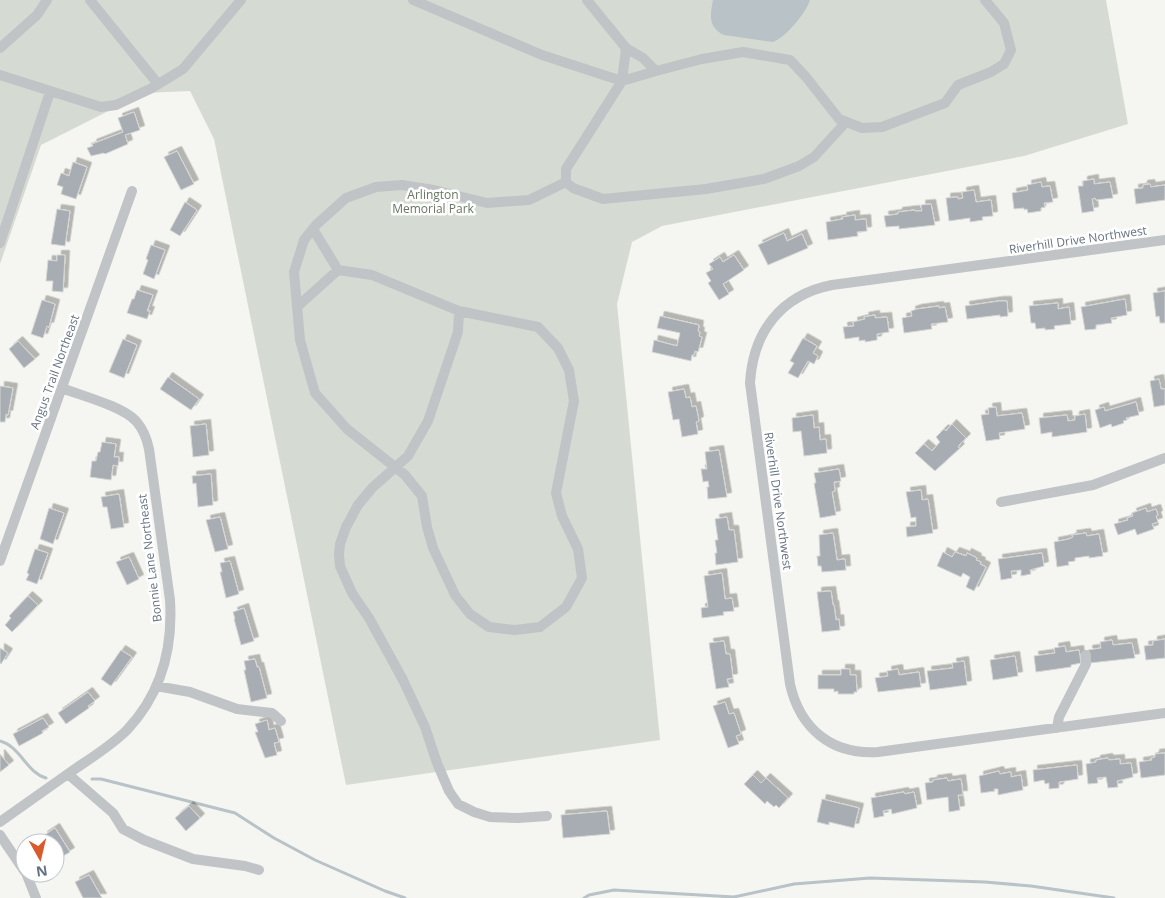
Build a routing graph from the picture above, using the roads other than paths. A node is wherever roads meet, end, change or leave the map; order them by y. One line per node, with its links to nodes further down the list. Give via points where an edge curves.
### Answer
1 (47, 0): 7 (street, via 37,16)
2 (90, 0): 12 (street)
3 (241, 0): 12 (street, via 183,69)
4 (413, 0): 11 (street, via 542,55)
5 (587, 0): 8 (street)
6 (986, 0): 14 (street, via 1004,23 1011,50 1004,64 958,86 945,103 882,127 862,128)
7 (0, 48)
8 (626, 48): 9 (street); 11 (street)
9 (656, 71): 11 (street); 14 (street, via 743,52 790,60 839,119)
10 (0, 75): 13 (street)
11 (622, 81): 15 (street, via 566,169)
12 (158, 84): 13 (street, via 116,105 102,107)
13 (50, 92): 19 (street)
14 (846, 122): 15 (street, via 814,157 764,179 706,189 603,199 573,188)
15 (566, 182): 17 (street, via 529,200 488,203 402,185 376,187 346,198)
16 (132, 191): 23 (street, Angus Trail Northeast)
17 (313, 229): 20 (street); 21 (street, via 304,240 294,272)
18 (1165, 240): 32 (street, Riverhill Drive Northwest, via 816,289 782,309 767,325 752,363 750,382 790,684 806,722 838,747 868,753)
19 (0, 243)
20 (338, 270): 21 (street); 22 (street, via 372,275)
21 (298, 306): 25 (street, via 300,340 315,393 347,429)
22 (458, 311): 25 (street, via 458,332 428,421 408,456); 25 (street, via 538,327 558,348 569,370 574,401 556,493 562,516 578,550 582,578 566,607 540,627 514,630 488,627 470,614 455,595 433,548 422,496)
23 (62, 388): 27 (street, Angus Trail Northeast); 29 (street, Bonnie Lane Northeast, via 123,411 136,421 146,436 171,622 170,644)
24 (1165, 458): 26 (street, via 1093,485)
25 (396, 467): 34 (street, via 358,504 346,527 338,554 342,574 403,680 449,791 458,804 490,817)
26 (1001, 502)
27 (0, 561)
28 (1086, 655): 32 (street, via 1086,664 1059,717)
29 (156, 686): 31 (street, via 190,692 237,709 272,713); 33 (street, Bonnie Lane Northeast, via 141,713 126,730)
30 (1165, 713): 32 (street, Riverhill Drive Northwest)
31 (281, 722)
32 (1057, 728)
33 (68, 774): 35 (street, Bonnie Lane Northeast); 38 (street, via 113,813 123,829 144,840 194,859)
34 (547, 816)
35 (0, 822)
36 (0, 835): 37 (street)
37 (15, 858)
38 (259, 870)
39 (29, 883): 40 (street)
40 (36, 898)

